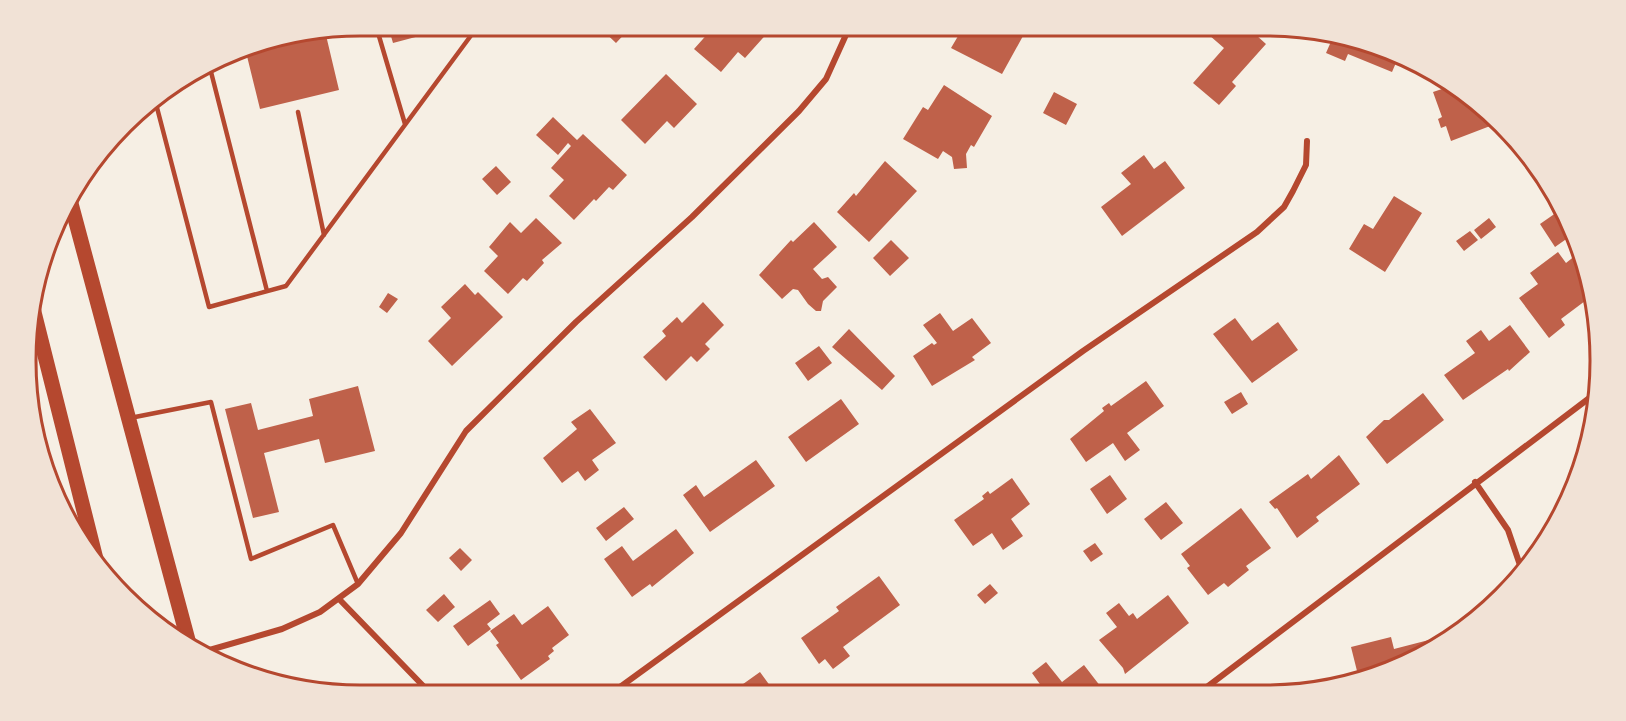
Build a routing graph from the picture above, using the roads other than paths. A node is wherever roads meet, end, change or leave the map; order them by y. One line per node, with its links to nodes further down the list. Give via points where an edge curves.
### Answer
1 (379, 36): 7 (lane)
2 (471, 36): 7 (lane)
3 (845, 36): 18 (street, via 826,79 799,111 466,431 401,533)
4 (211, 72): 11 (lane)
5 (157, 108): 11 (lane, via 209,307)
6 (298, 111): 10 (lane)
7 (405, 124): 10 (lane)
8 (1307, 141): 23 (street, via 1306,165 1293,191 1284,207 1257,232 1083,351)
9 (73, 210): 14 (main road)
10 (324, 235): 11 (lane, via 286,286)
11 (267, 291)
12 (38, 328): 16 (main road)
13 (1587, 399): 15 (street)
14 (128, 419): 18 (lane, via 211,402 251,559 333,525); 20 (main road)
15 (1475, 482): 17 (street, via 1508,530); 24 (street)
16 (91, 541)
17 (1519, 562)
18 (358, 584): 19 (street)
19 (340, 600): 21 (street, via 282,629); 22 (street)
20 (186, 634)
21 (212, 649)
22 (422, 685)
23 (623, 685)
24 (1209, 685)

